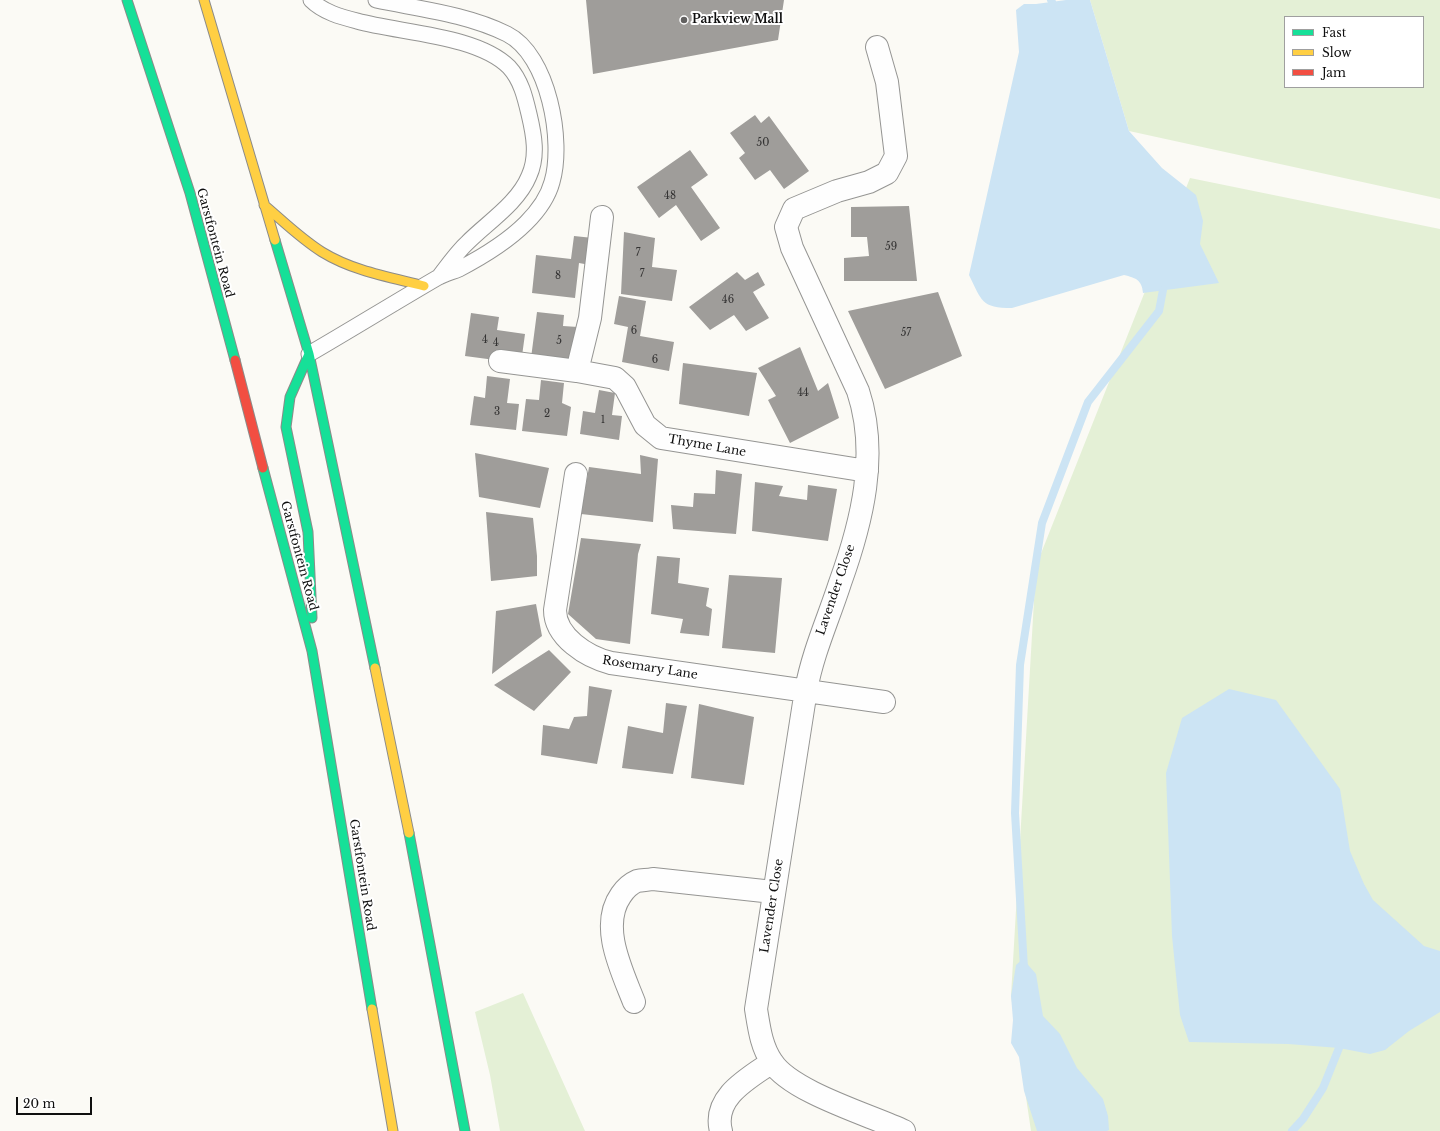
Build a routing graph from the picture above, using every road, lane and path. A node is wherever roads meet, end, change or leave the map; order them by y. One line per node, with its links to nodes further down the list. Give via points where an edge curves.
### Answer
1 (127, 0): 18 (main road, Garstfontein Road, via 190,193)
2 (204, 0): 9 (main road)
3 (311, 0): 5 (lane)
4 (376, 0): 6 (lane)
5 (331, 6): 7 (lane, via 341,17)
6 (449, 15): 7 (lane); 11 (lane, via 483,24 509,35 526,51 540,74 549,97 554,120 557,162 552,184 541,205 526,223 474,260)
7 (444, 38): 11 (lane, via 496,57 509,68 520,83 527,103 535,141 535,158 529,177 516,196 467,243)
8 (877, 47): 16 (street, Lavender Close, via 887,82 896,156 887,173 870,182 794,209 786,227 792,248 860,398 868,428)
9 (264, 205): 12 (main road, via 300,236 329,256 349,265); 13 (main road)
10 (602, 217): 15 (street, via 590,318)
11 (438, 278): 12 (lane)
12 (424, 286): 13 (lane)
13 (309, 354): 18 (main road, via 290,392 286,427 308,532 312,577); 25 (main road, via 405,813)
14 (500, 360): 15 (street, Thyme Lane)
15 (576, 370): 16 (street, Thyme Lane, via 616,378 625,388 645,425 662,438)
16 (867, 471): 19 (street, Lavender Close, via 861,510 850,552 811,661)
17 (576, 474): 19 (street, Rosemary Lane, via 555,610 555,620 559,629 596,659)
18 (312, 651): 24 (main road, Garstfontein Road)
19 (806, 690): 20 (street, Rosemary Lane); 21 (street, Lavender Close)
20 (884, 702)
21 (773, 892): 22 (street, via 652,879 636,882 626,888 617,900 613,937 619,963); 23 (street, Lavender Close, via 756,1009 759,1031)
22 (634, 1002)
23 (772, 1062): 26 (street, via 727,1096 721,1110); 27 (street, Lavender Close, via 787,1078 804,1088)
24 (393, 1131)
25 (464, 1131)
26 (721, 1131)
27 (904, 1131)

